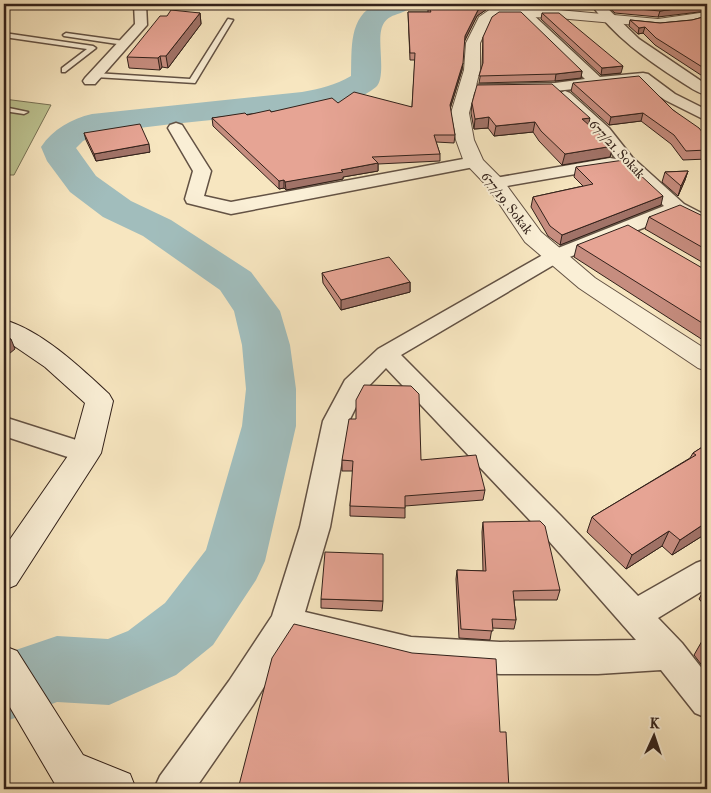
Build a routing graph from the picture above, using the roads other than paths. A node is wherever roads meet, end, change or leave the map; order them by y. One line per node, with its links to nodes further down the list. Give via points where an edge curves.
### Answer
1 (140, 4): 12 (street, via 141,25)
2 (444, 4): 5 (lane)
3 (597, 4): 9 (street)
4 (498, 8): 6 (street); 17 (street, 677/19. Sokak, via 484,20 474,42)
5 (432, 9)
6 (524, 13): 9 (street); 15 (street)
7 (707, 16): 9 (street, via 666,24)
8 (230, 20): 14 (lane, via 192,80)
9 (609, 20): 18 (street, via 640,48)
10 (60, 34): 12 (lane)
11 (4, 35): 13 (lane, via 93,48)
12 (124, 43): 14 (street)
13 (65, 70)
14 (92, 78)
15 (595, 81): 16 (street); 21 (street, via 643,77 670,97)
16 (554, 87): 17 (street); 23 (street, 677/21. Sokak, via 603,131)
17 (468, 89): 24 (street, 677/19. Sokak, via 460,113 464,140)
18 (707, 91)
19 (4, 109): 20 (lane)
20 (24, 112)
21 (707, 116)
22 (176, 128): 24 (street, via 202,171 194,199 231,208)
23 (626, 161): 25 (street); 26 (street, 677/21. Sokak)
24 (474, 162): 25 (street, 677/19. Sokak)
25 (495, 183): 30 (street, 677/19. Sokak, via 533,237)
26 (676, 208): 27 (street, 677/21. Sokak); 28 (street)
27 (707, 224)
28 (626, 228): 29 (street); 30 (street)
29 (650, 242)
30 (555, 256): 32 (street); 33 (street, 677/19. Sokak, via 587,283)
31 (4, 328): 35 (street, via 28,340 99,401)
32 (386, 354): 38 (street); 39 (street, via 354,386 336,421 315,527)
33 (707, 362)
34 (4, 426): 35 (street)
35 (86, 453): 37 (street)
36 (707, 572): 38 (street)
37 (4, 576)
38 (635, 615): 40 (street)
39 (286, 622): 40 (street, via 411,652 500,658); 44 (street)
40 (670, 654): 42 (street)
41 (4, 664): 43 (street, via 69,770)
42 (707, 701)
43 (115, 789)
44 (174, 789)

